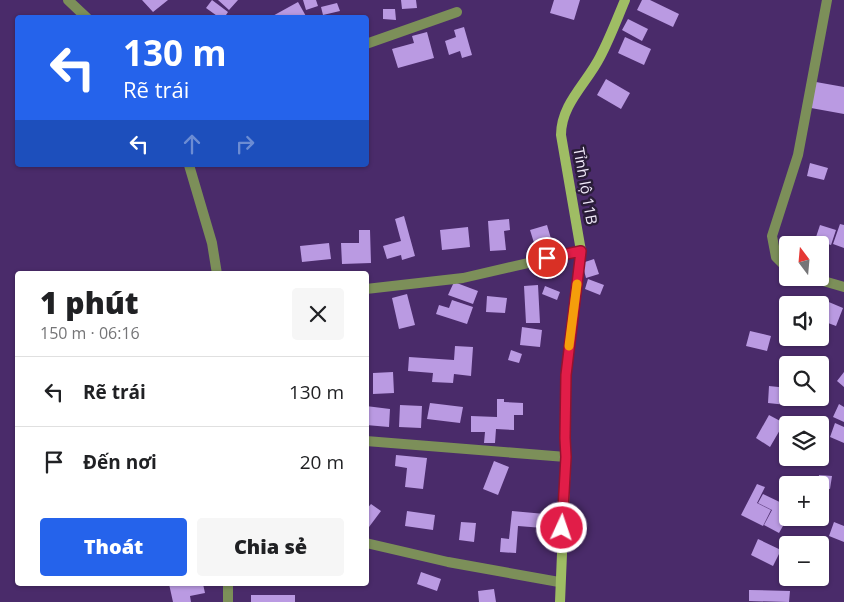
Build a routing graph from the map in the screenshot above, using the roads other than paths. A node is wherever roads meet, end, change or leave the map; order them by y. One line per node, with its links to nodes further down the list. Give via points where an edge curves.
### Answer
1 (68, 0): 5 (street)
2 (626, 0): 8 (main road, Tỉnh lộ 11B, via 600,58 567,108 561,124)
3 (826, 0): 9 (street, via 798,155 772,236)
4 (458, 12): 6 (street)
5 (84, 15)
6 (369, 43)
7 (190, 167): 10 (street, via 212,243)
8 (581, 251): 13 (street, via 464,278); 15 (main road, Tỉnh lộ 11B, via 566,375)
9 (779, 260)
10 (216, 271)
11 (829, 283): 12 (street)
12 (844, 287)
13 (369, 289)
14 (369, 441): 15 (street)
15 (566, 457): 17 (main road, Tỉnh lộ 11B)
16 (369, 543): 17 (street)
17 (559, 582): 20 (main road, Tỉnh lộ 11B)
18 (228, 586): 19 (street)
19 (228, 602)
20 (560, 602)

